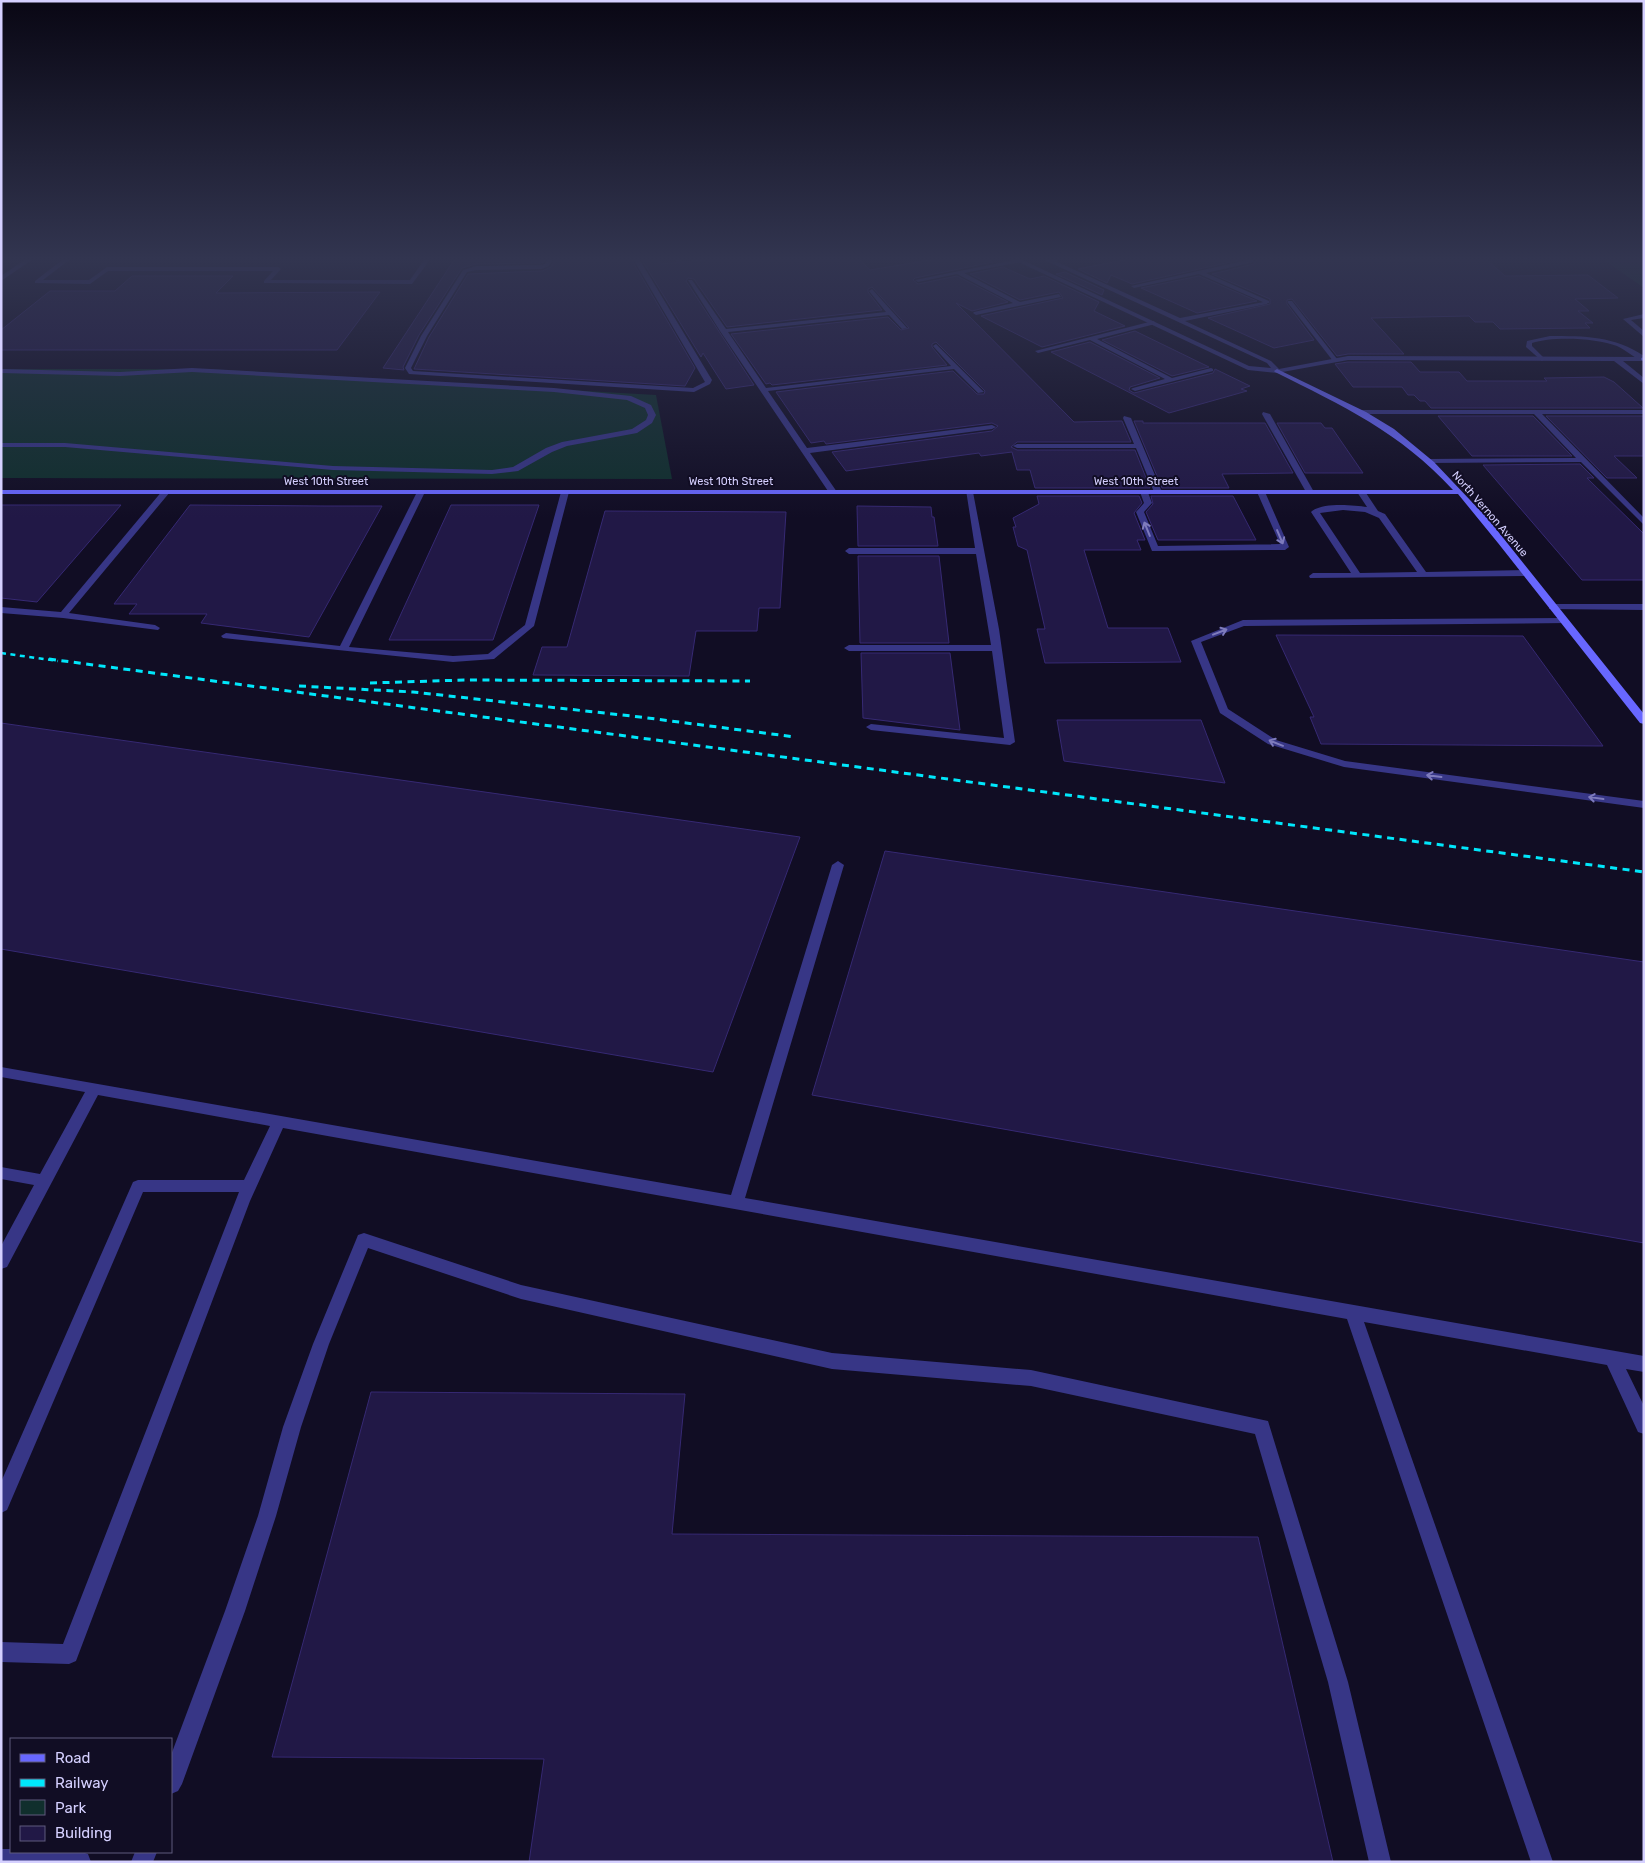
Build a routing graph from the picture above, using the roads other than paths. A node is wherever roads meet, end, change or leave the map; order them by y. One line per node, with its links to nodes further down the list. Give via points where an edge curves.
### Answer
1 (420, 344): 2 (street, via 408,368 410,373 694,390 704,387 709,380)
2 (687, 344)
3 (733, 344): 24 (street)
4 (1067, 344): 12 (street)
5 (1102, 344): 21 (street)
6 (1197, 344): 20 (street, North Vernon Avenue, via 1248,368)
7 (1231, 344): 20 (street, North Vernon Avenue, via 1270,362)
8 (1323, 344): 16 (street)
9 (1529, 344): 13 (street)
10 (1617, 344): 15 (street)
11 (936, 346): 17 (street)
12 (1038, 351)
13 (1542, 359): 14 (street); 16 (street)
14 (1616, 359): 15 (street); 22 (street)
15 (1643, 359)
16 (1335, 360): 20 (street)
17 (956, 367): 24 (street); 25 (street)
18 (1212, 370): 21 (street)
19 (1, 371): 32 (street, via 120,374 192,370 554,390 628,398 648,407 652,415 634,431 565,444 515,469 492,472 333,468 51,444)
20 (1277, 371): 26 (street, North Vernon Avenue)
21 (1171, 380): 23 (street)
22 (1644, 382)
23 (1135, 389)
24 (763, 390): 35 (street)
25 (980, 392)
26 (1360, 412): 27 (street); 37 (street, North Vernon Avenue, via 1391,431)
27 (1536, 412): 28 (street); 36 (street)
28 (1644, 412)
29 (1266, 414): 47 (street)
30 (1127, 418): 34 (street)
31 (992, 427): 35 (street)
32 (1, 445)
33 (1018, 446): 34 (street)
34 (1139, 446): 45 (street)
35 (805, 451): 42 (street)
36 (1583, 460): 37 (street); 51 (street)
37 (1428, 461): 49 (street, North Vernon Avenue)
38 (1, 492): 39 (street, West 10th Street)
39 (166, 492): 40 (street, West 10th Street); 61 (street)
40 (421, 492): 41 (street, West 10th Street); 67 (street)
41 (565, 492): 42 (street, West 10th Street); 67 (street, via 529,626 492,657 453,659)
42 (833, 492): 43 (street, West 10th Street)
43 (969, 492): 44 (street, West 10th Street); 53 (street)
44 (1144, 492): 45 (street, West 10th Street); 46 (street, one-way to 44, via 1285,547 1155,549 1140,512 1148,502)
45 (1158, 492): 46 (street, West 10th Street)
46 (1261, 492): 47 (street, West 10th Street)
47 (1310, 492): 48 (street, West 10th Street)
48 (1361, 492): 49 (street, West 10th Street); 50 (street)
49 (1460, 492): 55 (street, North Vernon Avenue)
50 (1374, 511): 54 (street, via 1382,516); 56 (street, via 1362,508 1319,509 1315,512)
51 (1644, 523)
52 (849, 551): 53 (street)
53 (980, 552): 66 (street)
54 (1422, 573): 55 (street); 56 (street)
55 (1526, 573): 58 (street, North Vernon Avenue)
56 (1356, 574): 57 (street)
57 (1313, 576)
58 (1552, 607): 59 (street); 62 (street, North Vernon Avenue)
59 (1644, 607)
60 (1, 610): 61 (street)
61 (63, 615): 63 (street)
62 (1564, 621): 68 (street, North Vernon Avenue); 70 (street, one-way to 62, via 1344,764 1272,742 1224,711 1196,641 1243,623)
63 (155, 628)
64 (226, 636): 67 (street)
65 (849, 648): 66 (street)
66 (997, 648): 69 (street, via 1010,742)
67 (343, 649)
68 (1642, 717)
69 (871, 727)
70 (1644, 805)
71 (838, 865): 78 (street)
72 (1, 1072): 73 (street)
73 (93, 1090): 74 (street); 76 (street)
74 (279, 1122): 77 (street); 78 (street)
75 (1, 1173): 76 (street)
76 (44, 1181): 79 (street)
77 (249, 1186): 84 (street, via 138,1186); 85 (street, via 69,1654)
78 (736, 1204): 80 (street)
79 (1, 1262)
80 (1353, 1313): 81 (street); 90 (street)
81 (1613, 1359): 82 (street); 83 (street)
82 (1644, 1364)
83 (1644, 1426)
84 (1, 1504)
85 (1, 1652)
86 (172, 1781): 89 (street, via 244,1585 321,1344 364,1240 521,1292 832,1361 1031,1378 1262,1428 1338,1682)
87 (1, 1860): 88 (street)
88 (77, 1861)
89 (1380, 1862)
90 (1542, 1862)

